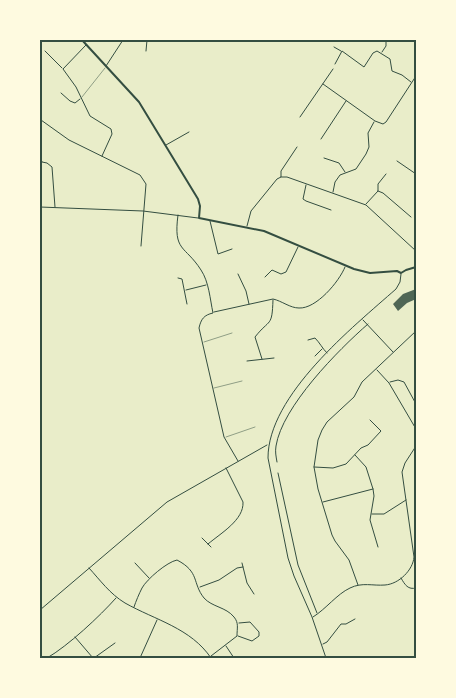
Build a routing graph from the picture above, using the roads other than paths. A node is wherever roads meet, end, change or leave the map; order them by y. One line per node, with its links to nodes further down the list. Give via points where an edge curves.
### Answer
1 (82, 40): 5 (street)
2 (123, 40): 12 (street)
3 (147, 40): 8 (street)
4 (386, 40): 10 (street)
5 (86, 45): 12 (street); 14 (street)
6 (334, 47): 9 (street)
7 (45, 51): 14 (street)
8 (146, 51)
9 (342, 51): 11 (street); 13 (street)
10 (381, 52): 13 (street, via 375,52); 18 (street, via 391,61 392,71)
11 (335, 64)
12 (106, 66): 21 (lane); 29 (street, via 139,102)
13 (364, 67): 16 (street)
14 (63, 69): 21 (street)
15 (333, 69): 19 (street)
16 (368, 70)
17 (416, 76): 18 (street)
18 (412, 83): 26 (street, via 386,122 380,124)
19 (323, 84): 22 (street); 24 (street)
20 (60, 93): 21 (street, via 75,103)
21 (81, 98): 32 (street, via 90,116 110,129 112,134)
22 (346, 100): 26 (street); 28 (street)
23 (40, 116): 25 (street)
24 (300, 116)
25 (40, 120): 32 (street)
26 (375, 121): 36 (street, via 368,133 366,154 356,169)
27 (189, 132): 29 (street)
28 (321, 139)
29 (165, 145): 50 (street, via 198,199)
30 (297, 147): 39 (street, via 281,170)
31 (40, 157): 35 (street)
32 (101, 157): 47 (street, via 140,175 146,184)
33 (324, 158): 36 (street, via 338,163)
34 (397, 161): 38 (street)
35 (41, 162): 45 (street, via 52,167)
36 (345, 173): 42 (street, via 335,182)
37 (386, 174): 41 (street, via 378,184)
38 (416, 174)
39 (281, 177): 40 (street); 52 (street, via 251,210)
40 (306, 184): 42 (street); 46 (street, via 303,199)
41 (378, 191): 43 (street); 49 (street)
42 (332, 193): 43 (street)
43 (366, 205): 56 (street)
44 (40, 207): 45 (street)
45 (55, 208): 47 (street)
46 (331, 210)
47 (143, 211): 48 (street); 54 (street)
48 (178, 215): 50 (street); 63 (street, via 177,240 201,270)
49 (410, 217)
50 (199, 218): 51 (street)
51 (210, 220): 52 (street); 55 (street, via 218,254)
52 (246, 227): 53 (street)
53 (299, 245): 57 (street); 61 (street, via 286,272 281,274 272,270)
54 (141, 246)
55 (232, 250)
56 (416, 251)
57 (345, 266): 59 (street, via 370,273); 65 (street, via 339,279 307,308 297,308)
58 (416, 266): 59 (street)
59 (401, 273): 69 (street, via 396,288)
60 (238, 274): 67 (street)
61 (265, 277)
62 (178, 278): 64 (street, via 182,279)
63 (207, 285): 64 (street); 68 (street)
64 (184, 291): 66 (street)
65 (273, 299): 67 (street); 80 (street, via 270,324 255,337)
66 (187, 304)
67 (249, 304): 68 (street)
68 (213, 313): 74 (street, via 200,319 198,328)
69 (362, 318): 70 (street); 77 (street)
70 (368, 324): 76 (street); 91 (street, via 311,382)
71 (416, 331): 76 (street)
72 (232, 333): 74 (lane)
73 (308, 340): 75 (street, via 315,338)
74 (202, 342): 85 (street)
75 (322, 348): 77 (street); 78 (street)
76 (393, 352): 82 (street)
77 (327, 353): 90 (street, via 285,405)
78 (315, 356)
79 (274, 358): 80 (street)
80 (262, 359): 81 (street)
81 (247, 361)
82 (376, 369): 84 (street); 98 (street, via 362,382 354,397 327,422 318,440)
83 (242, 381): 85 (lane)
84 (389, 383): 86 (street, via 404,382); 89 (street)
85 (213, 388): 92 (street)
86 (416, 404)
87 (370, 420): 95 (street, via 382,432)
88 (255, 427): 92 (lane)
89 (416, 429)
90 (272, 431): 91 (street); 93 (street)
91 (279, 435): 97 (street)
92 (224, 437): 96 (street)
93 (268, 445): 96 (street); 123 (street, via 288,558)
94 (416, 446): 102 (street, via 402,472)
95 (355, 455): 98 (street, via 339,467); 101 (street, via 366,467)
96 (238, 461): 99 (street)
97 (277, 462)
98 (314, 467): 103 (street)
99 (226, 468): 106 (street, via 244,508 240,516); 111 (street, via 167,502)
100 (278, 473): 122 (street, via 298,565)
101 (373, 489): 103 (street); 104 (street)
102 (406, 500): 104 (street, via 384,514); 113 (street, via 414,563)
103 (323, 502): 115 (street, via 335,541 350,560)
104 (371, 514): 108 (street)
105 (202, 538): 106 (street)
106 (208, 544): 107 (street)
107 (211, 547)
108 (378, 548)
109 (242, 562): 112 (street)
110 (135, 563): 114 (street)
111 (89, 567): 119 (street); 121 (street)
112 (243, 567): 116 (street); 118 (street)
113 (401, 578): 115 (street, via 387,585); 117 (street, via 408,587)
114 (150, 579): 116 (street, via 177,560 186,564); 120 (street, via 143,586)
115 (358, 585): 122 (street, via 346,590)
116 (199, 587): 126 (street, via 202,597 234,616)
117 (416, 588)
118 (254, 594)
119 (116, 597): 120 (street); 127 (street)
120 (134, 607): 124 (street)
121 (40, 610)
122 (317, 614): 123 (street)
123 (312, 617): 130 (street)
124 (158, 620): 132 (street, via 189,634); 135 (street)
125 (356, 620): 130 (street, via 341,624)
126 (238, 624): 128 (street); 128 (street, via 250,622 259,636 249,641)
127 (75, 636): 133 (street); 134 (street)
128 (237, 636): 131 (street)
129 (115, 643): 134 (street)
130 (322, 644): 137 (street)
131 (226, 646): 132 (street); 136 (street)
132 (211, 657)
133 (47, 658)
134 (94, 658)
135 (140, 658)
136 (234, 658)
137 (326, 658)

